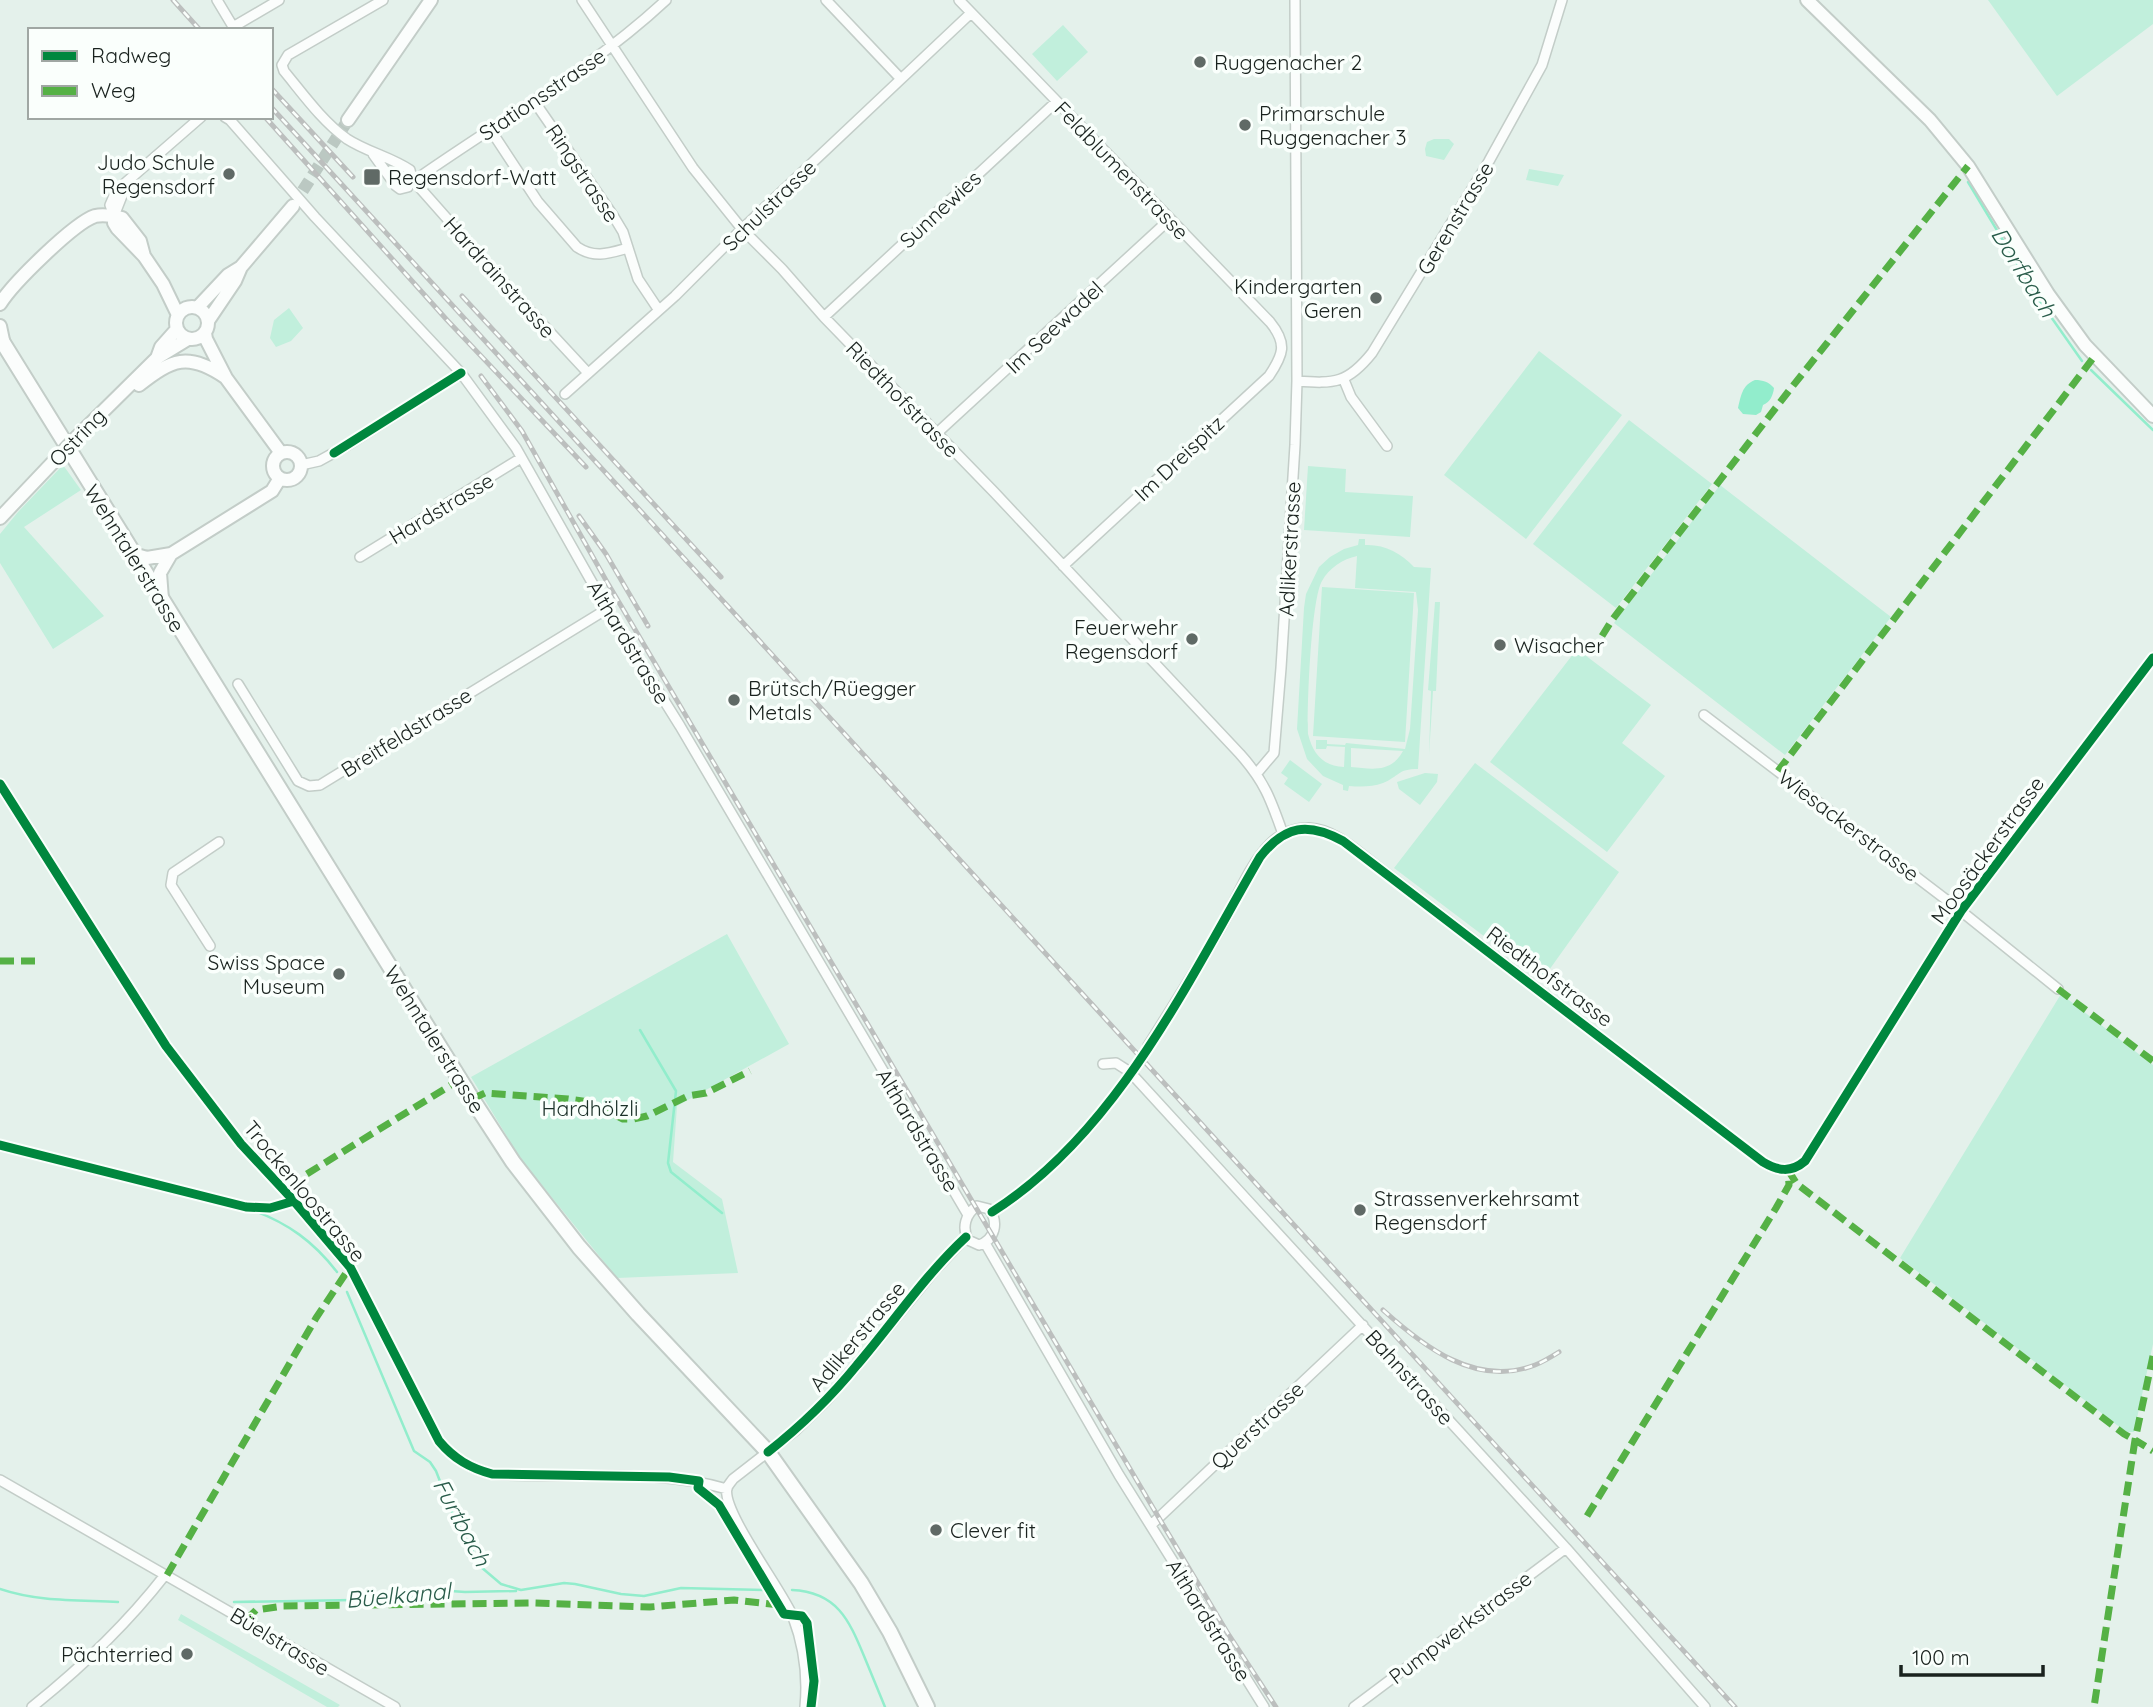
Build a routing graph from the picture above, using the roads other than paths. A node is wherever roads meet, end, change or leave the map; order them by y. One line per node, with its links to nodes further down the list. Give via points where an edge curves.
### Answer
1 (217, 0): 13 (street)
2 (279, 0): 13 (street)
3 (383, 0): 16 (street, via 288,55)
4 (430, 0): 22 (main road)
5 (582, 0): 14 (street, Riedthofstrasse)
6 (666, 0): 14 (street, Stationsstrasse)
7 (826, 0): 17 (street)
8 (958, 0): 12 (street, Feldblumenstrasse)
9 (1296, 0): 50 (street, Adlikerstrasse)
10 (1562, 0): 49 (street, Gerenstrasse, via 1542,65 1489,161 1372,353)
11 (1807, 0): 53 (main road, via 1930,120 1968,166 2085,345)
12 (971, 13): 17 (street, Schulstrasse); 19 (street, Feldblumenstrasse)
13 (234, 28)
14 (612, 47): 18 (street, Stationsstrasse); 29 (street, Riedthofstrasse, via 693,168)
15 (273, 63): 16 (street)
16 (282, 65): 24 (street, Hardrainstrasse, via 331,127)
17 (901, 79): 29 (street, Schulstrasse)
18 (534, 101): 23 (street, Stationsstrasse); 30 (street, Ringstrasse, via 614,217)
19 (1056, 102): 28 (street, Feldblumenstrasse); 38 (street, Sunnewies)
20 (199, 119): 27 (street, via 112,196)
21 (228, 119): 47 (street, Althardstrasse)
22 (348, 120)
23 (490, 129): 25 (street, Stationsstrasse); 30 (street, Ringstrasse, via 538,202 577,247 601,255)
24 (373, 154): 25 (street, Hardrainstrasse, via 404,166); 25 (street, Hardrainstrasse, via 396,186 408,187)
25 (412, 179): 48 (street, Hardrainstrasse)
26 (293, 206): 31 (main road)
27 (114, 216): 32 (main road, via 122,218 140,241 144,256); 33 (main road, via 96,216 84,222)
28 (1170, 219): 44 (street, Feldblumenstrasse, via 1270,323); 54 (street, Im Seewadel)
29 (742, 229): 36 (street, Schulstrasse); 38 (street, Riedthofstrasse)
30 (628, 248): 36 (street, Ringstrasse, via 638,279)
31 (241, 267): 35 (main road); 40 (main road)
32 (163, 284): 35 (main road); 37 (main road)
33 (5, 289): 34 (main road)
34 (0, 304)
35 (193, 308): 37 (main road); 40 (main road, via 204,313)
36 (658, 309): 48 (street, Schulstrasse)
37 (178, 315): 41 (main road)
38 (824, 317): 54 (street, Riedthofstrasse)
39 (0, 326): 43 (main road)
40 (206, 327): 42 (main road); 46 (main road)
41 (177, 329): 42 (main road); 45 (main road, Ostring)
42 (190, 339): 45 (main road, Ostring); 46 (main road)
43 (2, 341): 61 (main road, Wehntalerstrasse)
44 (1282, 343): 64 (street, Im Dreispitz, via 1280,359 1269,376)
45 (157, 358): 52 (main road, Ostring)
46 (224, 373): 52 (main road, via 181,361 162,367 132,391); 56 (main road)
47 (461, 373): 57 (street, Althardstrasse); 58 (street, via 348,445)
48 (588, 373): 51 (street, Schulstrasse)
49 (1344, 380): 50 (street); 55 (street)
50 (1297, 381): 70 (street, Adlikerstrasse, via 1274,753)
51 (565, 394)
52 (117, 396): 60 (main road, Ostring, bridge)
53 (2153, 416)
54 (936, 434): 64 (street, Riedthofstrasse)
55 (1387, 446)
56 (281, 453): 58 (main road, via 294,454); 59 (main road, via 273,468)
57 (521, 458): 63 (street, Hardstrasse); 66 (street, Althardstrasse)
58 (301, 465): 59 (main road, via 292,480)
59 (279, 478): 62 (main road, via 272,491)
60 (0, 518)
61 (133, 554): 62 (main road, via 147,558); 65 (main road, Wehntalerstrasse)
62 (171, 554): 65 (main road, via 160,573)
63 (360, 557)
64 (1063, 566): 70 (street, Riedthofstrasse)
65 (162, 601): 86 (main road, Wehntalerstrasse, via 513,1161 598,1270)
66 (607, 609): 68 (street, Breitfeldstrasse, via 320,785 298,781); 82 (street, Althardstrasse)
67 (2153, 658): 74 (street, Moosäckerstrasse)
68 (239, 684)
69 (1704, 715): 74 (street, Wiesackerstrasse)
70 (1257, 773): 72 (street)
71 (0, 784): 88 (street, Trockenloostrasse, via 166,1046 241,1144 350,1268 447,1451 492,1474 669,1477)
72 (1283, 834): 77 (street, via 1260,857); 80 (street, Riedthofstrasse, via 1309,828 1343,841 1763,1162)
73 (219, 842): 75 (street, via 173,873 171,885)
74 (1961, 911): 76 (street, Wiesackerstrasse); 80 (street, Moosäckerstrasse, via 1805,1161)
75 (210, 946)
76 (2058, 989)
77 (1148, 1046)
78 (1103, 1064): 85 (street, Bahnstrasse, via 1116,1063 1130,1072)
79 (1125, 1081): 81 (street, via 1070,1147)
80 (1788, 1170)
81 (992, 1212): 82 (street, via 978,1206); 84 (street, via 994,1227)
82 (968, 1215): 83 (street)
83 (966, 1237): 84 (street, via 973,1244); 86 (street, Adlikerstrasse, via 825,1402)
84 (985, 1243): 89 (street, Althardstrasse)
85 (1363, 1325): 89 (street, Querstrasse); 90 (street, Bahnstrasse)
86 (768, 1452): 88 (street); 95 (main road, Wehntalerstrasse, via 861,1583)
87 (0, 1480): 91 (street, Büelstrasse)
88 (727, 1489): 94 (street, via 739,1525 798,1630 807,1671)
89 (1151, 1525): 96 (street, Althardstrasse)
90 (1566, 1548): 97 (street, Pumpwerkstrasse); 98 (street, Bahnstrasse)
91 (165, 1575): 92 (street, via 110,1639); 93 (street, Büelstrasse)
92 (32, 1707)
93 (395, 1707)
94 (806, 1707)
95 (927, 1707)
96 (1264, 1707)
97 (1354, 1707)
98 (1706, 1707)

